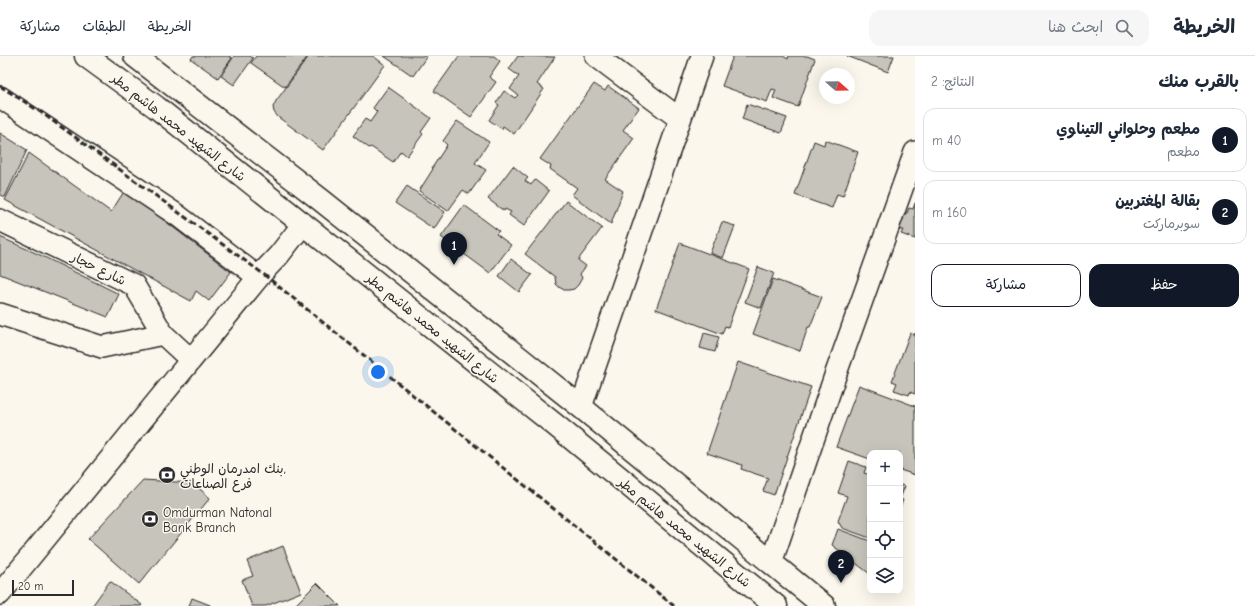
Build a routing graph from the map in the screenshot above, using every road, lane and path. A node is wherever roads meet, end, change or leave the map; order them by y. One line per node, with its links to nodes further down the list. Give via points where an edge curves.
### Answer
1 (86, 56): 9 (main road, شارع الشهيد محمد هاشم مطر, via 156,107)
2 (135, 56): 14 (main road)
3 (596, 56): 6 (street)
4 (702, 56): 6 (street)
5 (0, 97): 10 (street, via 177,215)
6 (680, 119): 14 (street)
7 (915, 152): 15 (street)
8 (0, 220): 12 (street, شارع حجار, via 134,285)
9 (303, 224): 10 (street); 17 (main road, شارع الشهيد محمد هاشم مطر, via 554,424)
10 (258, 277): 13 (street)
11 (0, 314): 12 (street, via 102,347)
12 (163, 334): 13 (street, شارع حجار)
13 (191, 360): 16 (street)
14 (581, 407): 15 (main road)
15 (771, 563): 18 (main road)
16 (0, 594)
17 (776, 606)
18 (824, 606)

